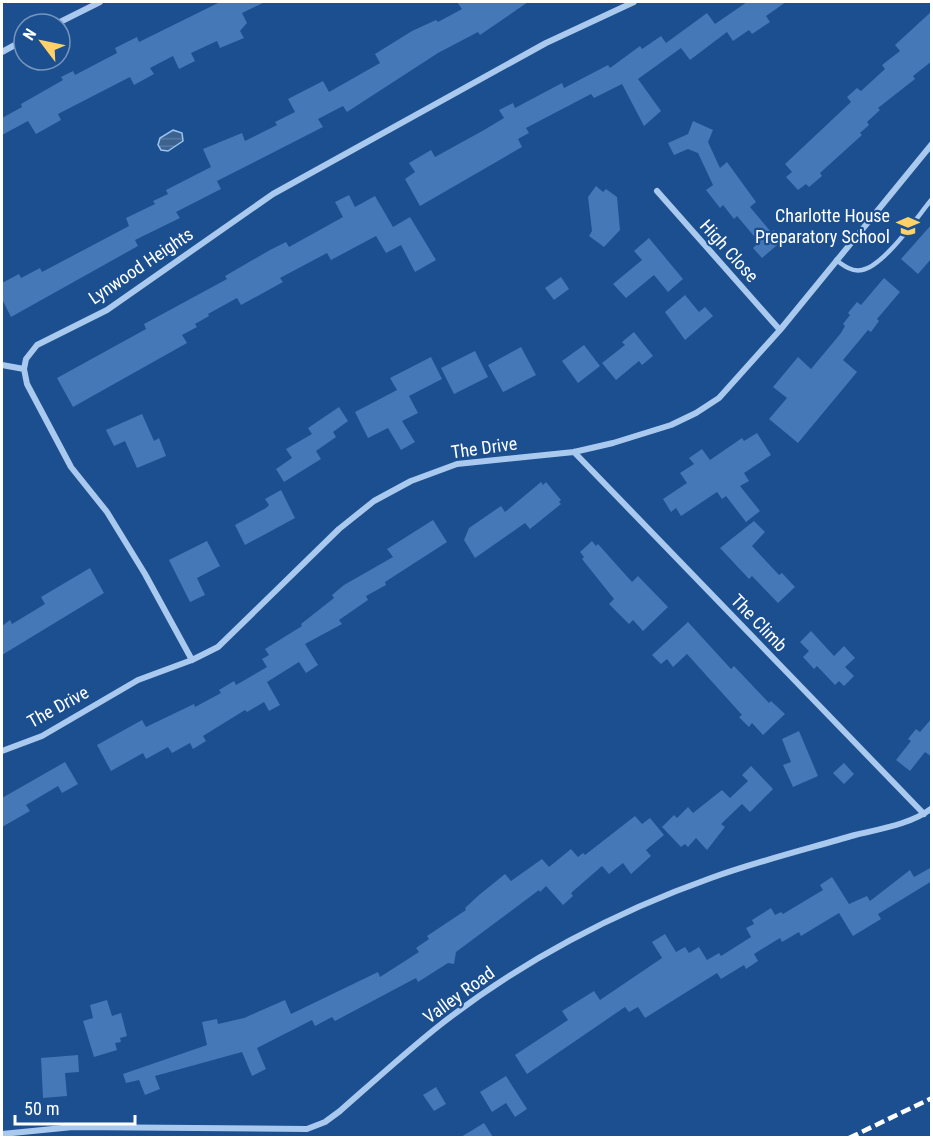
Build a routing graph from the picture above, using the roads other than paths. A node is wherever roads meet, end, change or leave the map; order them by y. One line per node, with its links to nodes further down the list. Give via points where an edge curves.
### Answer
1 (100, 2): 3 (street)
2 (634, 2): 10 (street, Lynwood Heights, via 546,43 273,194 107,310 37,345 26,359)
3 (72, 16)
4 (932, 144): 7 (street, The Drive)
5 (657, 191): 8 (street, High Close)
6 (932, 199): 7 (lane, via 870,268 854,270)
7 (836, 261): 8 (street, The Drive)
8 (780, 330): 11 (street, The Drive, via 719,398 696,413 671,425)
9 (2, 365): 10 (street)
10 (24, 369): 12 (street, via 27,384 71,467 113,521)
11 (574, 452): 12 (street, The Drive, via 457,464 411,481 374,501 339,529 218,647); 15 (street, The Climb)
12 (192, 660): 13 (street, The Drive, via 138,680 42,736)
13 (2, 751)
14 (932, 808): 15 (street, Valley Road)
15 (924, 814): 16 (street, Valley Road, via 711,877 648,902 554,949 477,998 340,1111 307,1129)
16 (73, 1127): 17 (street, Valley Road); 18 (street)
17 (2, 1134)
18 (74, 1137)

